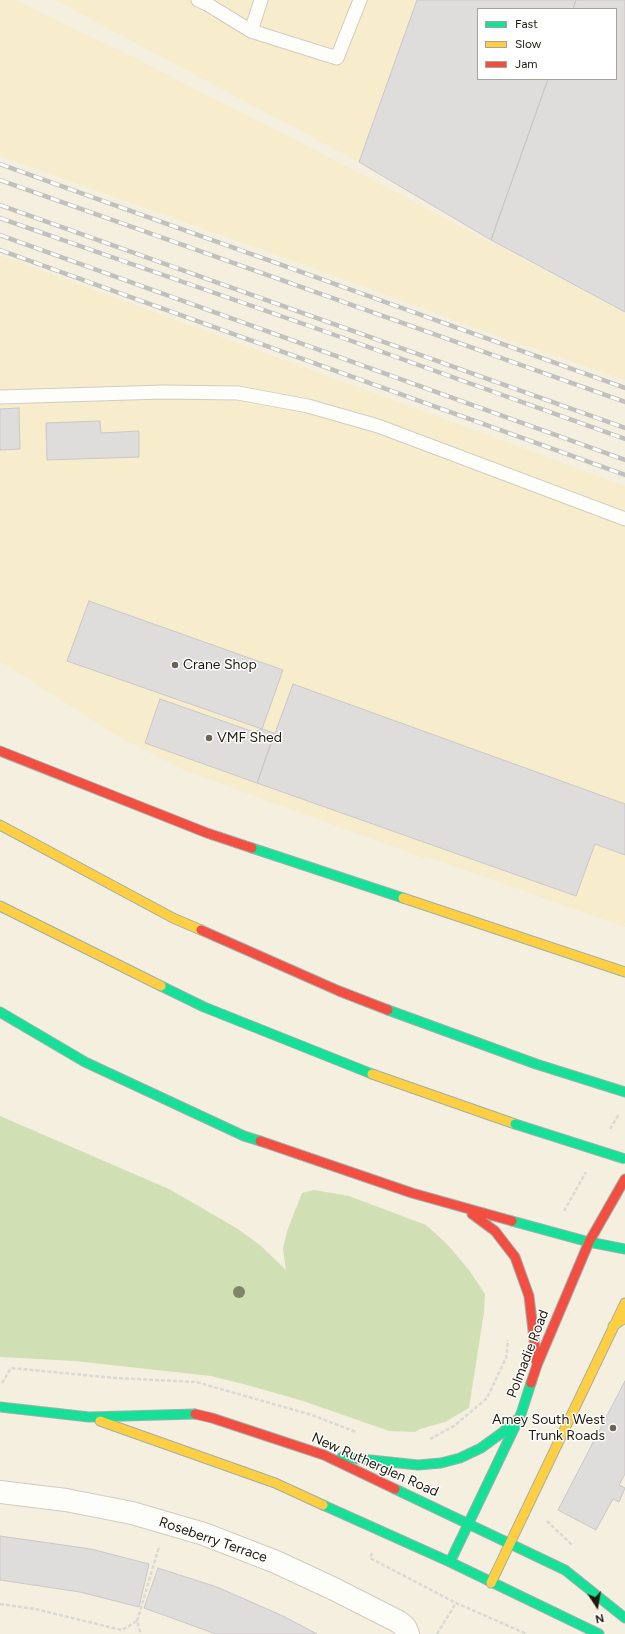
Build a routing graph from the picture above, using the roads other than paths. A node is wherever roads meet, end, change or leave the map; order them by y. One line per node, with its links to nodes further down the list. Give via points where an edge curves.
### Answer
1 (198, 0): 4 (lane)
2 (261, 0): 4 (lane)
3 (360, 0): 4 (lane, via 337,58)
4 (251, 31)
5 (0, 397): 6 (lane, via 156,392 238,393 308,406 378,426)
6 (625, 519)
7 (0, 751): 10 (main road, via 208,833)
8 (0, 825): 12 (main road, via 173,918 339,991 536,1064)
9 (0, 906): 13 (main road, bridge, via 204,1007 309,1050 412,1089)
10 (625, 972)
11 (0, 1012): 15 (main road, via 85,1062 244,1136)
12 (625, 1092)
13 (625, 1159)
14 (625, 1179): 16 (main road, Polmadie Road)
15 (464, 1208): 16 (main road); 21 (main road, via 495,1231 515,1257 529,1296)
16 (589, 1242): 17 (main road); 21 (main road, Polmadie Road)
17 (625, 1249)
18 (625, 1303): 20 (main road)
19 (625, 1318): 20 (main road)
20 (613, 1326): 28 (main road)
21 (537, 1365): 23 (main road, Polmadie Road)
22 (0, 1406): 24 (main road, New Rutherglen Road)
23 (521, 1414): 25 (main road, via 503,1432 481,1448 460,1458 440,1463 418,1465); 27 (main road, Polmadie Road)
24 (89, 1417): 25 (main road, New Rutherglen Road, via 193,1414); 29 (main road, New Rutherglen Road, via 275,1483)
25 (324, 1455): 27 (main road, New Rutherglen Road)
26 (0, 1492): 32 (street, Roseberry Terrace, via 66,1500 132,1513 204,1534 276,1562 399,1622)
27 (470, 1524): 28 (main road, New Rutherglen Road); 29 (main road, Polmadie Road)
28 (511, 1543): 30 (main road); 31 (main road, New Rutherglen Road, via 565,1570)
29 (450, 1562): 30 (main road, New Rutherglen Road)
30 (491, 1583): 33 (main road, New Rutherglen Road)
31 (625, 1618)
32 (408, 1634)
33 (599, 1634)

